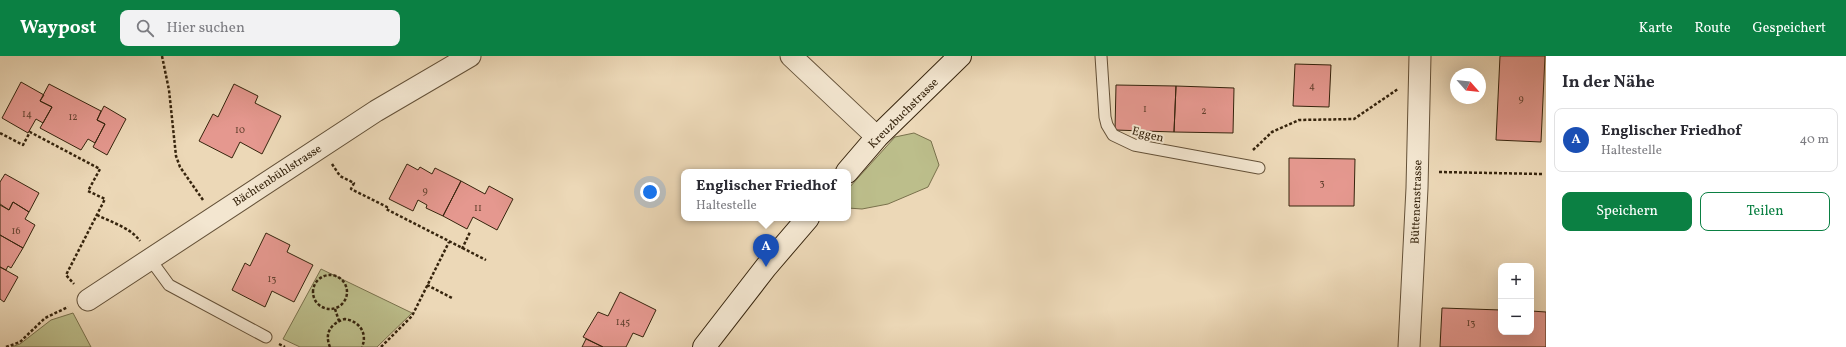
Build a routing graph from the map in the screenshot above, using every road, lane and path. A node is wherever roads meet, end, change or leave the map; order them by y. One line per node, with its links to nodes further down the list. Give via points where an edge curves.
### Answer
1 (162, 56): 17 (path, via 169,90 176,156 180,168)
2 (470, 56): 17 (street, Bächtenbühlstrasse, via 376,111)
3 (791, 56): 9 (street)
4 (960, 56): 9 (street, Kreuzbuchstrasse)
5 (1101, 56): 10 (lane, Eggen, via 1105,117 1107,126 1114,135 1134,145)
6 (1420, 56): 37 (street, Büttenenstrasse)
7 (1386, 97): 10 (path, via 1354,119 1299,120 1285,125 1272,132)
8 (0, 133): 16 (path, via 23,145 30,132 100,169 88,191 105,199)
9 (877, 138): 12 (street, Kreuzbuchstrasse)
10 (1237, 165): 11 (lane, Eggen)
11 (1259, 168)
12 (850, 169)
13 (1434, 171): 14 (path)
14 (1543, 174)
15 (344, 178): 21 (path, via 354,183 351,189)
16 (97, 215): 19 (path); 25 (path)
17 (214, 217): 23 (street, Bächtenbühlstrasse)
18 (805, 221): 36 (street)
19 (129, 231)
20 (470, 232): 22 (path)
21 (449, 242): 22 (path); 26 (path)
22 (462, 248): 24 (path)
23 (150, 259): 28 (street, Bächtenbühlstrasse); 31 (lane, via 169,285)
24 (486, 260)
25 (71, 266)
26 (427, 286): 27 (path); 35 (path, via 412,316)
27 (452, 298)
28 (88, 300): 32 (path, via 45,318 20,342)
29 (335, 309): 29 (path, via 321,307 313,296 315,283 320,277 340,276 348,287 346,301); 30 (path)
30 (339, 321): 33 (path, via 329,329); 34 (path, via 351,320 361,328 364,340)
31 (266, 337)
32 (6, 347)
33 (330, 347)
34 (362, 347)
35 (381, 347)
36 (704, 347)
37 (1409, 347)

